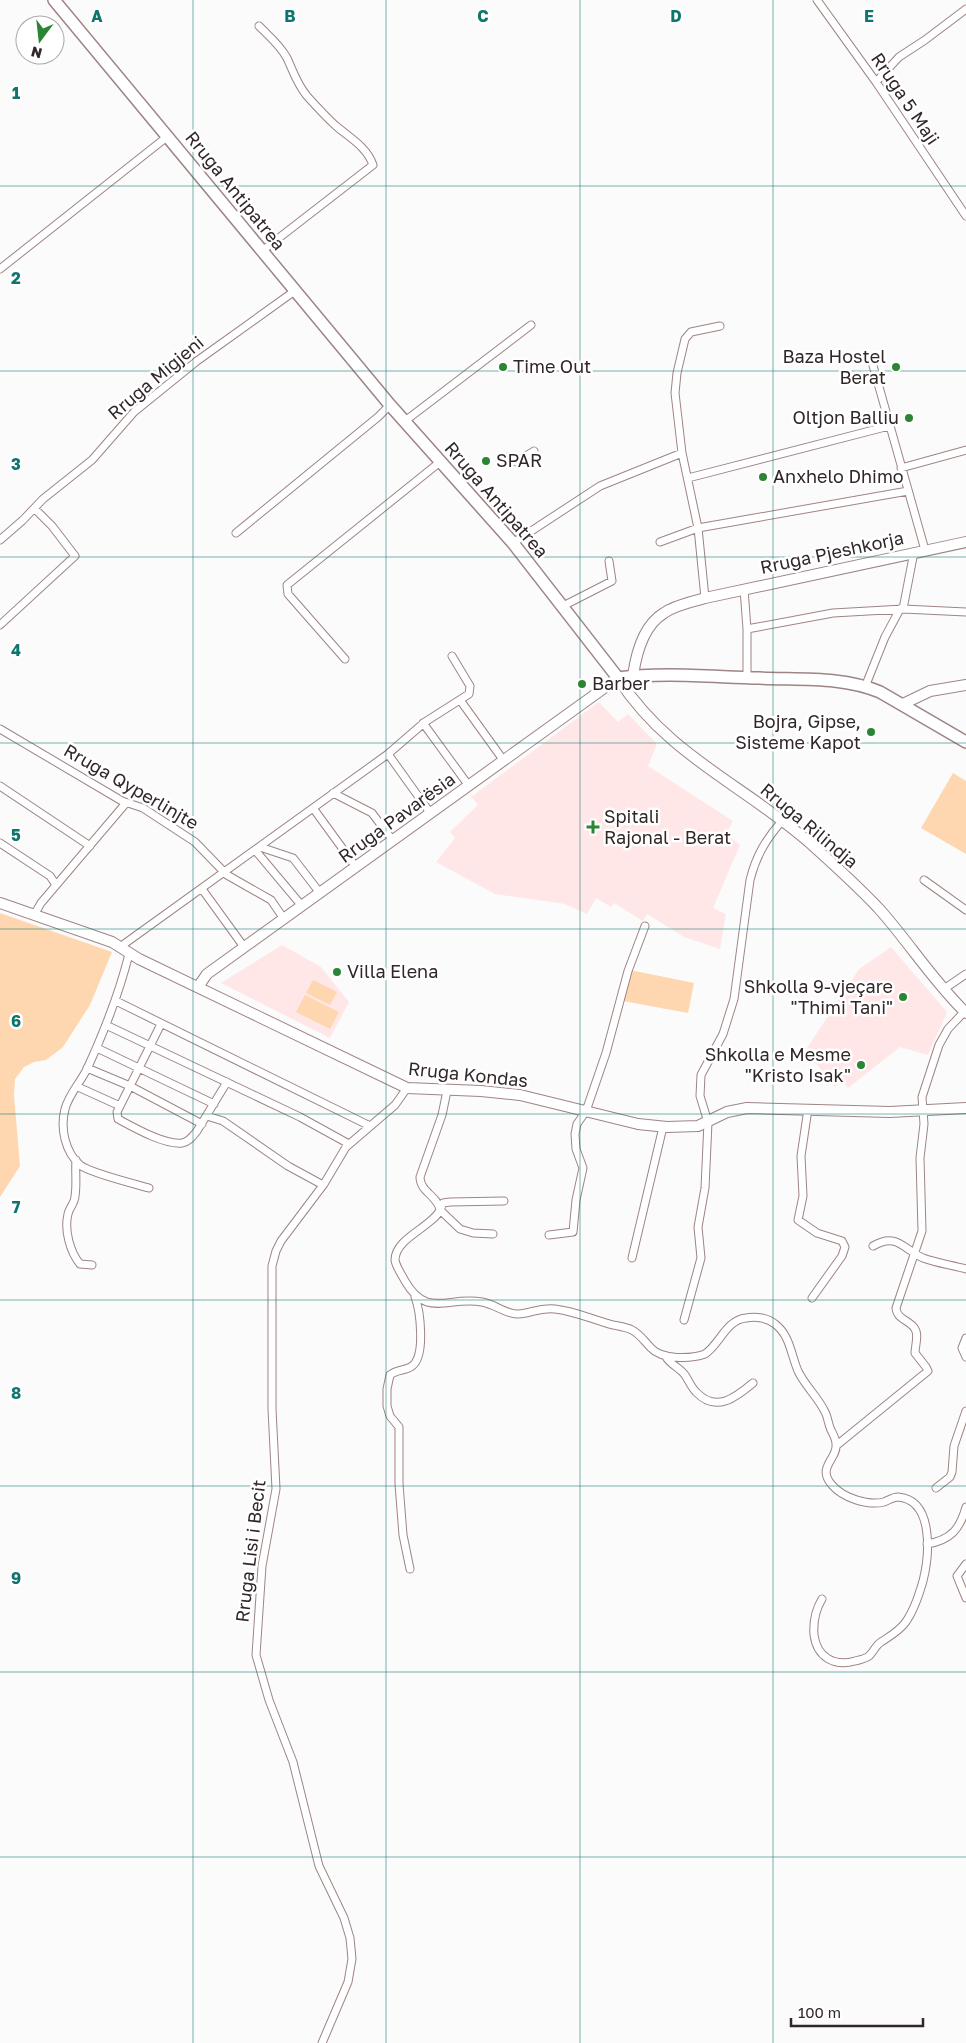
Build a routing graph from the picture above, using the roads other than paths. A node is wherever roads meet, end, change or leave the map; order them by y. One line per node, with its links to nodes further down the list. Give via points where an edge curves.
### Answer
1 (54, 0): 6 (main road, Rruga Antipatrea)
2 (817, 0): 5 (street, Rruga 5 Maji)
3 (966, 9): 5 (street, via 899,57)
4 (259, 26): 8 (street, via 286,56 306,94 335,125 365,150 373,165)
5 (876, 82): 7 (street, Rruga 5 Maji)
6 (168, 136): 8 (main road, Rruga Antipatrea); 9 (street)
7 (966, 216)
8 (262, 251): 10 (main road, Rruga Antipatrea)
9 (0, 269)
10 (296, 290): 14 (main road, Rruga Antipatrea); 25 (street, Rruga Migjeni, via 197,360 134,412 92,460)
11 (530, 326): 15 (street)
12 (720, 326): 19 (street, via 691,332 685,339 675,393)
13 (872, 362): 16 (street)
14 (390, 405): 15 (main road, Rruga Antipatrea); 27 (street)
15 (405, 421): 21 (main road, Rruga Antipatrea)
16 (889, 426): 22 (street); 23 (street)
17 (966, 450): 22 (street)
18 (534, 451): 20 (street, via 516,462)
19 (682, 453): 23 (street); 31 (street, via 600,486)
20 (508, 457)
21 (440, 462): 31 (main road, Rruga Antipatrea); 43 (street, via 287,585 288,594)
22 (901, 468): 24 (street)
23 (688, 478): 26 (street)
24 (908, 491): 26 (street); 32 (street)
25 (35, 509): 28 (street, Rruga Migjeni); 40 (street, via 75,558)
26 (698, 528): 29 (street); 36 (street)
27 (236, 533)
28 (0, 540)
29 (660, 542)
30 (966, 542): 32 (street, Rruga Pjeshkorja)
31 (514, 543): 37 (main road, Rruga Antipatrea)
32 (925, 550): 33 (street, Rruga Pjeshkorja)
33 (914, 552): 35 (street, Rruga Pjeshkorja); 38 (street)
34 (609, 561): 37 (street, via 612,581)
35 (744, 589): 36 (street, Rruga Pjeshkorja); 41 (street)
36 (705, 598): 44 (street, Rruga Pjeshkorja, via 664,613 654,621 639,649)
37 (563, 606): 45 (main road, Rruga Antipatrea)
38 (901, 609): 39 (street); 41 (street, via 833,613); 48 (street, via 885,637)
39 (966, 612)
40 (0, 625)
41 (747, 629): 46 (street)
42 (452, 656): 49 (street, via 470,688 469,694)
43 (345, 659)
44 (633, 676): 45 (main road); 46 (main road)
45 (618, 678): 55 (street, Rruga Pavarësia); 62 (street, Rruga Rilindja, via 641,710 672,741)
46 (747, 678): 48 (main road, via 825,680)
47 (966, 684): 50 (street, via 926,692)
48 (865, 687): 50 (main road)
49 (460, 700): 51 (street); 55 (street)
50 (903, 704): 53 (main road)
51 (423, 723): 54 (street); 57 (street)
52 (0, 728): 59 (street, Rruga Qyperlinjte)
53 (966, 742)
54 (388, 754): 58 (street); 61 (street)
55 (504, 761): 57 (street, Rruga Pavarësia)
56 (0, 786): 65 (street)
57 (469, 786): 61 (street, Rruga Pavarësia)
58 (333, 793): 60 (street); 63 (street, via 372,813)
59 (126, 803): 65 (street); 68 (street, Rruga Qyperlinjte, via 143,808 195,842)
60 (313, 808): 66 (street); 67 (street)
61 (431, 814): 63 (street, Rruga Pavarësia)
62 (782, 821): 84 (street, Rruga Rilindja, via 821,853 881,912); 105 (street, via 764,844 754,865 734,999 725,1029 701,1075 700,1096)
63 (393, 841): 67 (street, Rruga Pavarësia)
64 (0, 843): 70 (street, via 50,876)
65 (90, 846): 70 (street)
66 (257, 848): 68 (street); 72 (street, via 293,858); 74 (street)
67 (356, 867): 72 (street, Rruga Pavarësia)
68 (224, 873): 71 (street); 77 (street, Rruga Qyperlinjte, via 270,900)
69 (924, 880): 75 (street)
70 (56, 885): 76 (street)
71 (202, 889): 79 (street); 80 (street)
72 (320, 893): 74 (street, Rruga Pavarësia)
73 (0, 903): 76 (street, Rruga Kondas)
74 (302, 906): 77 (street, Rruga Pavarësia)
75 (966, 910)
76 (34, 915): 79 (street, Rruga Kondas)
77 (284, 918): 80 (street, Rruga Pavarësia)
78 (644, 926): 102 (street)
79 (120, 947): 81 (street, Rruga Kondas)
80 (244, 947): 83 (street, Rruga Pavarësia, via 204,976)
81 (129, 954): 83 (street, Rruga Kondas); 85 (street)
82 (966, 974): 84 (street)
83 (198, 987): 96 (street, Rruga Kondas)
84 (944, 989): 86 (street, Rruga Rilindja)
85 (116, 1001): 87 (street); 88 (street)
86 (965, 1013): 103 (street, via 948,1029 939,1045 922,1097)
87 (161, 1024): 89 (street); 107 (street)
88 (106, 1025): 89 (street); 90 (street)
89 (150, 1046): 91 (street); 93 (street)
90 (97, 1048): 91 (street); 92 (street)
91 (140, 1067): 94 (street); 98 (street)
92 (87, 1068): 94 (street); 95 (street)
93 (226, 1082): 98 (street); 109 (street, via 300,1116)
94 (130, 1086): 99 (street); 106 (street)
95 (78, 1087): 99 (street); 110 (street, via 70,1097 64,1122 66,1144)
96 (407, 1088): 97 (street, Rruga Kondas); 107 (street, Rruga Lisi i Becit, via 395,1105)
97 (447, 1091): 102 (street, Rruga Kondas, via 520,1095); 114 (street, via 420,1177 422,1188)
98 (214, 1104): 104 (street)
99 (120, 1106): 106 (street, via 118,1118 145,1132 176,1142 188,1141)
100 (966, 1108): 103 (street, Rruga Kondas)
101 (808, 1109): 103 (street, Rruga Kondas); 105 (street, Rruga Kondas, via 738,1109); 123 (street, via 801,1156 803,1196 798,1220 817,1233 837,1238 845,1248)
102 (586, 1111): 108 (street, Rruga Kondas); 116 (street, via 577,1124 575,1134 583,1168 573,1232)
103 (922, 1111): 118 (street, via 922,1231)
104 (207, 1116): 106 (street); 111 (street, via 230,1126 293,1169)
105 (708, 1122): 108 (street, Rruga Kondas); 124 (street, via 705,1188 698,1227 701,1258)
106 (202, 1124)
107 (370, 1126): 109 (street, Rruga Lisi i Becit)
108 (663, 1127): 119 (street)
109 (349, 1144): 111 (street, Rruga Lisi i Becit)
110 (76, 1160): 112 (street, via 85,1168); 120 (street, via 75,1199 67,1222 69,1238 80,1264)
111 (323, 1185): 140 (street, Rruga Lisi i Becit, via 281,1241 272,1266 276,1489 262,1566 256,1644 261,1677 293,1762 319,1866 350,1938 352,1959 348,1982)
112 (149, 1188)
113 (504, 1201): 114 (street, via 450,1202 444,1203)
114 (440, 1210): 115 (street, via 460,1229); 122 (street, via 435,1218 407,1240 396,1257 397,1265)
115 (493, 1234)
116 (549, 1235)
117 (873, 1246): 118 (street, via 888,1240)
118 (914, 1252): 121 (street, via 930,1260); 130 (street, via 896,1313 915,1328 915,1353 928,1371)
119 (632, 1258)
120 (92, 1265)
121 (966, 1269)
122 (414, 1294): 126 (street, via 429,1303 478,1301 493,1304 512,1314 547,1308 574,1312 628,1328 652,1350); 137 (street, via 420,1315 418,1355 412,1367 390,1375 386,1399 388,1412 399,1427 399,1484 403,1535)
123 (812, 1298)
124 (684, 1320)
125 (966, 1338): 127 (street, via 962,1348)
126 (666, 1356): 128 (street, via 697,1392 713,1402 732,1400); 130 (street, via 676,1358 705,1354 739,1319 770,1321 784,1333 799,1374 826,1412)
127 (966, 1357)
128 (753, 1383)
129 (966, 1411): 131 (street, via 954,1446 952,1472)
130 (837, 1445): 135 (street, via 826,1469 832,1485 862,1502 907,1499 924,1516)
131 (936, 1488)
132 (966, 1507): 133 (street)
133 (960, 1525): 134 (street); 135 (street, via 944,1539)
134 (966, 1531)
135 (927, 1544): 139 (street, via 923,1581 914,1607 898,1631 881,1642 869,1656 836,1663 823,1655 814,1632)
136 (966, 1564): 138 (street, via 957,1576)
137 (410, 1569)
138 (966, 1598)
139 (822, 1599)
140 (322, 2043)

